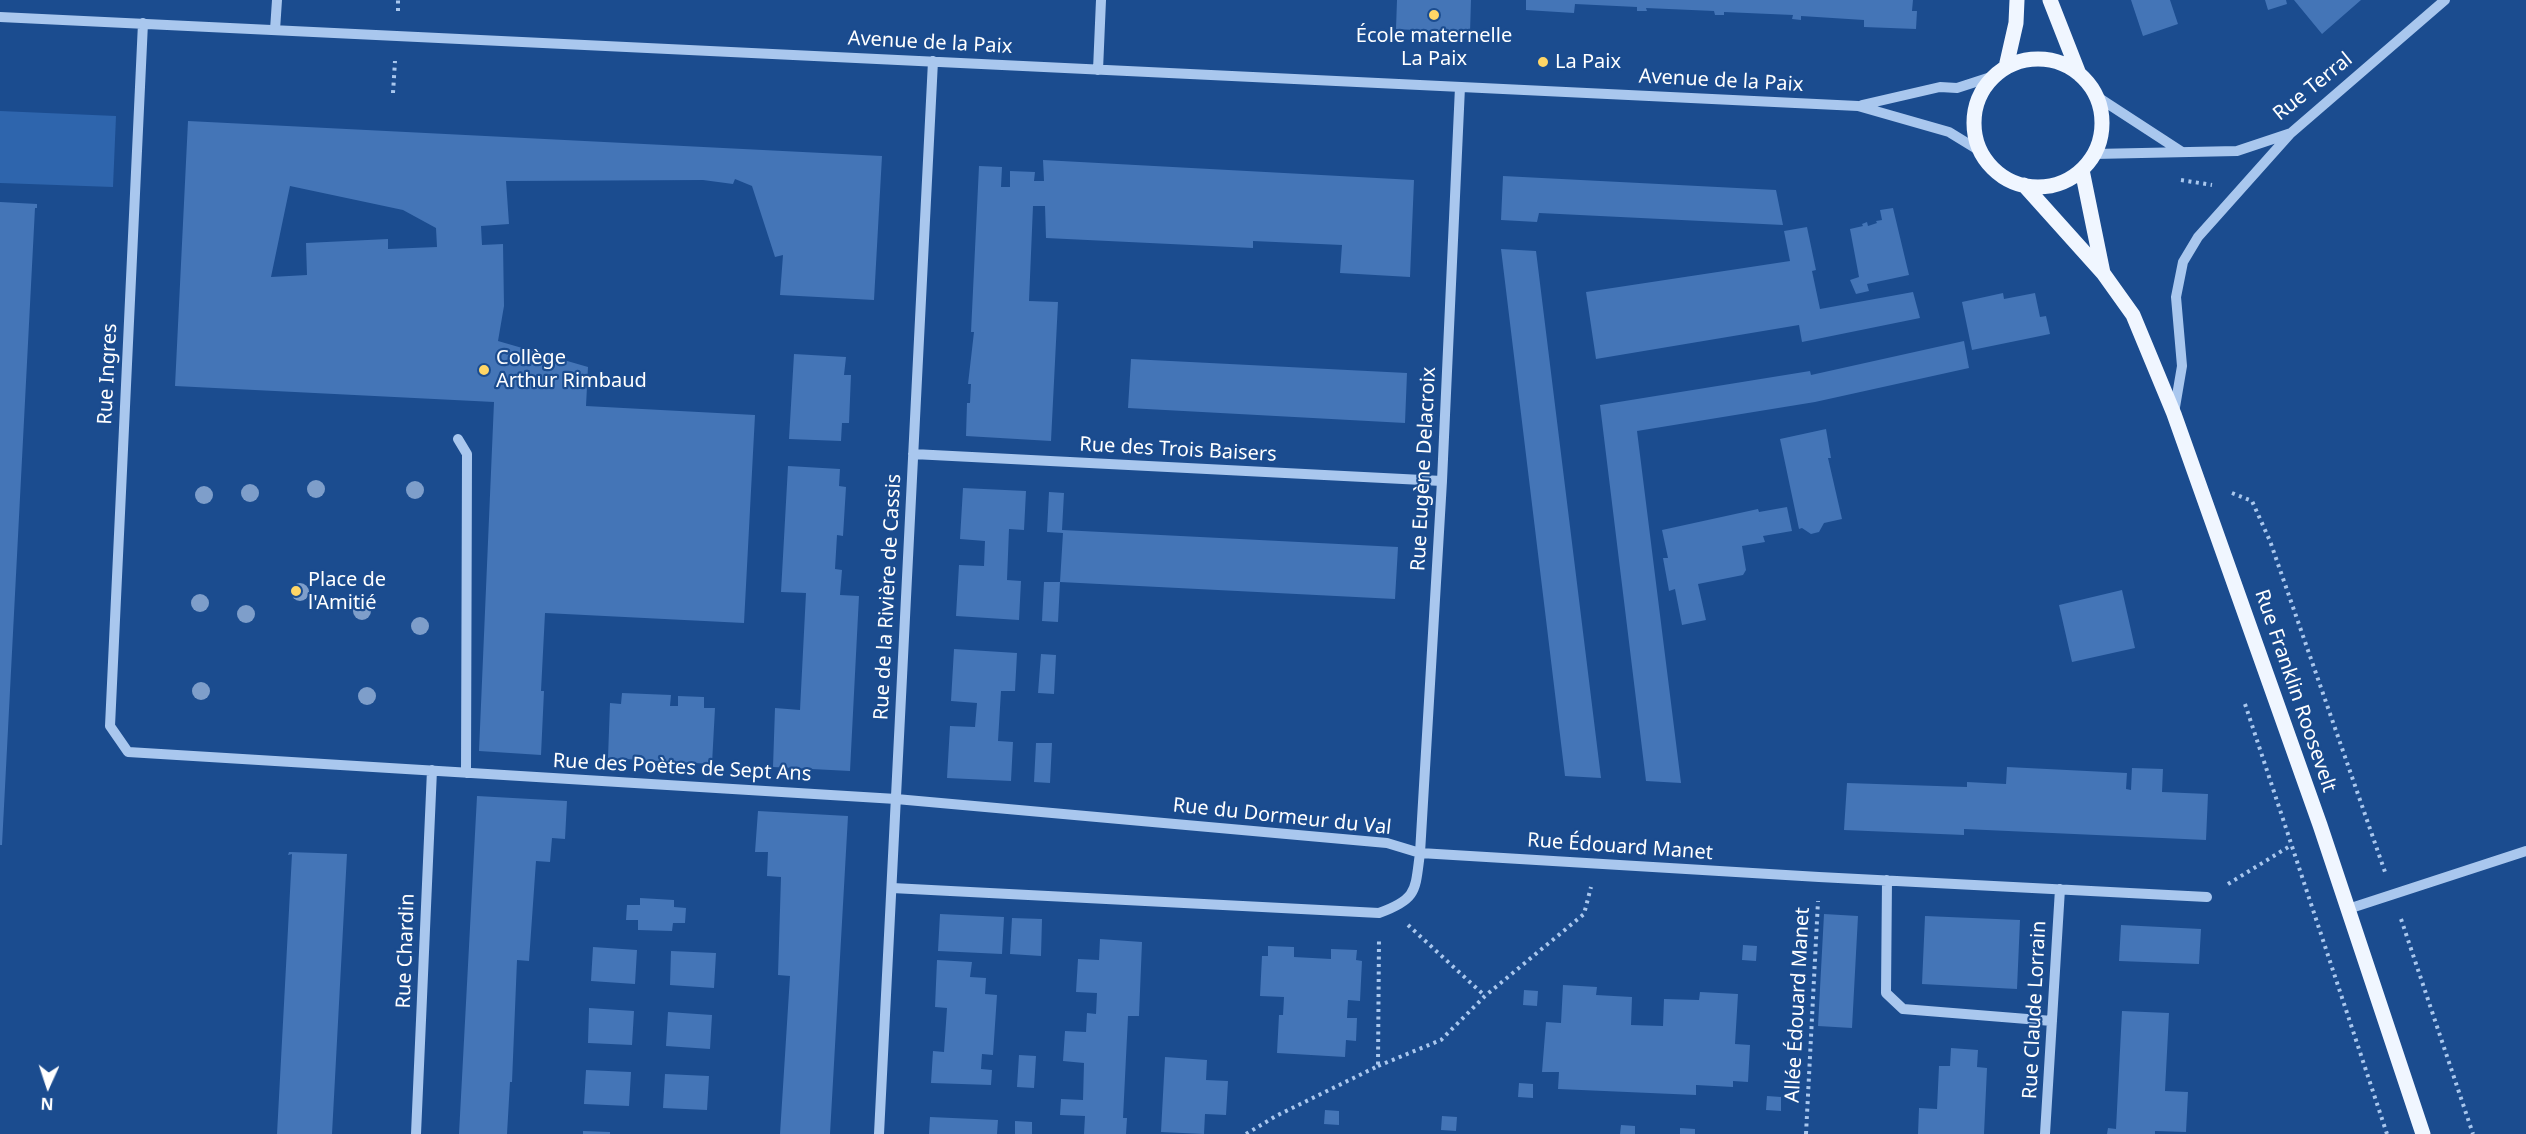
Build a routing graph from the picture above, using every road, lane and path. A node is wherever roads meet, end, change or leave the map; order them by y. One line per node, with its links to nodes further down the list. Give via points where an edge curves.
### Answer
1 (277, 0): 8 (street)
2 (1101, 0): 10 (street)
3 (2017, 0): 11 (main road, via 2016,23)
4 (2050, 0): 12 (main road)
5 (2445, 0): 16 (street, Rue Terral)
6 (0, 17): 7 (street, Avenue de la Paix)
7 (143, 23): 8 (street, Avenue de la Paix); 31 (street, Rue Ingres)
8 (275, 30): 9 (street, Avenue de la Paix)
9 (933, 62): 10 (street, Avenue de la Paix); 27 (street, Rue de la Rivière de Cassis)
10 (1098, 69): 13 (street, Avenue de la Paix)
11 (2000, 71): 12 (main road, via 2036,58 2066,65); 15 (street, Avenue de la Paix, via 1957,87 1940,87); 17 (main road, via 1984,88 1977,103 1975,136)
12 (2079, 74): 14 (main road)
13 (1460, 87): 15 (street, Avenue de la Paix); 29 (street, Rue Eugène Delacroix)
14 (2096, 96): 18 (street); 19 (main road, via 2102,125)
15 (1858, 106): 17 (street, Avenue de la Paix, via 1949,132)
16 (2291, 133): 18 (street, Rue Terral, via 2237,151); 23 (street)
17 (1980, 151): 22 (main road, via 2006,179)
18 (2182, 152): 19 (street, Rue Terral)
19 (2094, 154): 20 (main road)
20 (2082, 170): 22 (main road, via 2065,181); 24 (main road, Rue Franklin Roosevelt)
21 (2171, 178): 23 (path)
22 (2024, 185): 24 (main road, Rue Franklin Roosevelt)
23 (2239, 189): 25 (street, via 2198,237 2183,262 2176,297 2182,366)
24 (2103, 273): 25 (main road, Rue Franklin Roosevelt, via 2133,315)
25 (2174, 414): 28 (main road, Rue Franklin Roosevelt)
26 (458, 439): 33 (street, via 466,454)
27 (913, 454): 29 (street, Rue des Trois Baisers); 34 (street, Rue de la Rivière de Cassis)
28 (2197, 478): 43 (path, via 2252,501 2270,541); 45 (main road, Rue Franklin Roosevelt)
29 (1442, 481): 37 (street, Rue Eugène Delacroix)
30 (2244, 702): 35 (path)
31 (110, 726): 32 (street, Rue des Poètes de Sept Ans, via 128,752)
32 (432, 770): 33 (street, Rue des Poètes de Sept Ans); 51 (street, Rue Chardin)
33 (466, 773): 34 (street, Rue des Poètes de Sept Ans)
34 (896, 799): 37 (street, Rue du Dormeur du Val, via 1388,843); 41 (street, Rue de la Rivière de Cassis)
35 (2290, 846): 44 (path); 56 (path)
36 (2526, 851): 43 (street)
37 (1420, 853): 38 (street, Rue Édouard Manet); 46 (street, via 1415,890 1400,905)
38 (1597, 864): 39 (street, Rue Édouard Manet); 48 (path, via 1584,914)
39 (1819, 877): 40 (street); 54 (path, Allée Édouard Manet)
40 (1887, 880): 42 (street); 49 (street, via 1886,993 1894,1001 1904,1009)
41 (892, 888): 46 (street); 52 (street, Rue de la Rivière de Cassis)
42 (2060, 889): 44 (street); 49 (street, Rue Claude Lorrain)
43 (2392, 894): 45 (street); 58 (path)
44 (2207, 897)
45 (2348, 909): 57 (main road, Rue Franklin Roosevelt)
46 (1379, 913): 47 (path)
47 (1379, 926): 48 (path, via 1408,925); 50 (path)
48 (1485, 996): 50 (path, via 1440,1040)
49 (2052, 1021): 55 (street, Rue Claude Lorrain)
50 (1378, 1066): 53 (path)
51 (416, 1134)
52 (879, 1134)
53 (1246, 1134)
54 (1806, 1134)
55 (2045, 1134)
56 (2386, 1134)
57 (2423, 1134)
58 (2473, 1134)

